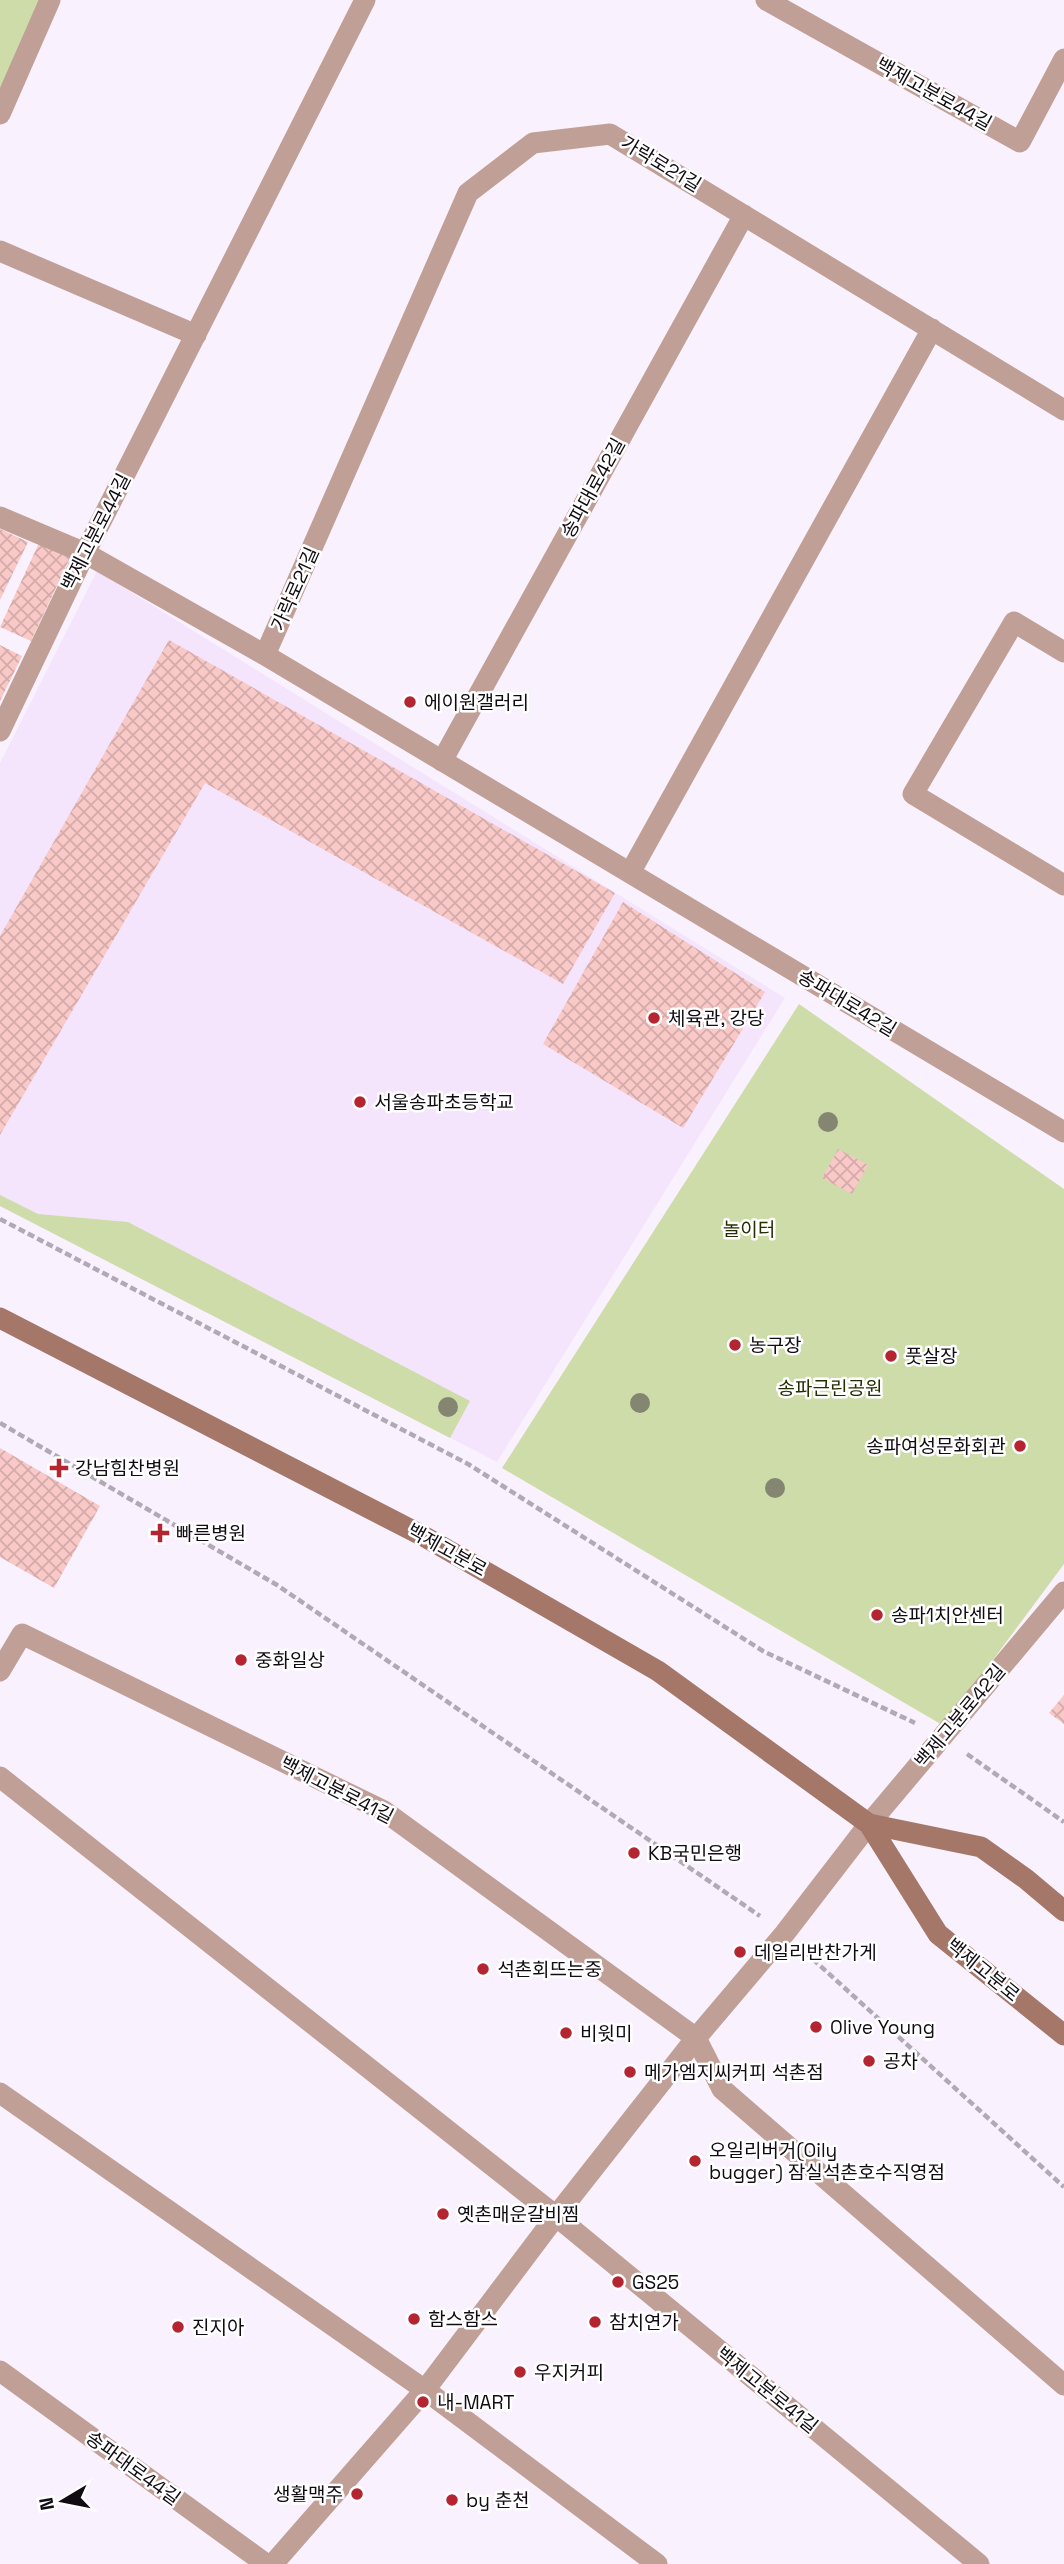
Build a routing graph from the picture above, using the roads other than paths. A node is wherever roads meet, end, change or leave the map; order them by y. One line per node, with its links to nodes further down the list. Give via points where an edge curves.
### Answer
1 (50, 0): 5 (street)
2 (366, 0): 9 (street, 백제고분로44길)
3 (766, 0): 4 (street, 백제고분로44길, via 1020,142)
4 (1064, 59)
5 (0, 114)
6 (744, 215): 8 (street, 가락로21길); 14 (street, 가락로21길, via 610,134 533,143 468,193); 16 (street, 송파대로42길)
7 (0, 251): 9 (street)
8 (932, 329): 10 (street, 가락로21길); 17 (street)
9 (196, 335): 12 (street, 백제고분로44길)
10 (1064, 410)
11 (0, 517): 12 (street, 송파대로42길)
12 (85, 553): 14 (street, 송파대로42길); 15 (street, 백제고분로44길)
13 (1064, 652): 18 (street, via 1014,622 913,794)
14 (265, 655): 16 (street, 송파대로42길)
15 (0, 732)
16 (442, 761): 17 (street, 송파대로42길)
17 (630, 873): 19 (street, 송파대로42길)
18 (1064, 885)
19 (1064, 1132)
20 (0, 1318): 24 (main road, 백제고분로, via 425,1537 658,1671)
21 (1060, 1605): 24 (street, 백제고분로42길)
22 (0, 1671): 27 (street, 백제고분로41길, via 22,1634 384,1811)
23 (0, 1777): 29 (street, 백제고분로41길)
24 (869, 1824): 25 (main road, 백제고분로, via 981,1847); 26 (main road, 백제고분로, via 938,1934); 27 (street)
25 (1064, 1910)
26 (1064, 2035)
27 (696, 2038): 29 (street); 31 (street, 백제고분로41길, via 722,2088)
28 (0, 2093): 32 (street)
29 (556, 2216): 32 (street); 36 (street, 백제고분로41길)
30 (0, 2371): 33 (street, 송파대로44길)
31 (1064, 2385)
32 (425, 2390): 34 (street); 35 (street)
33 (266, 2564)
34 (273, 2564)
35 (657, 2564)
36 (979, 2564)

